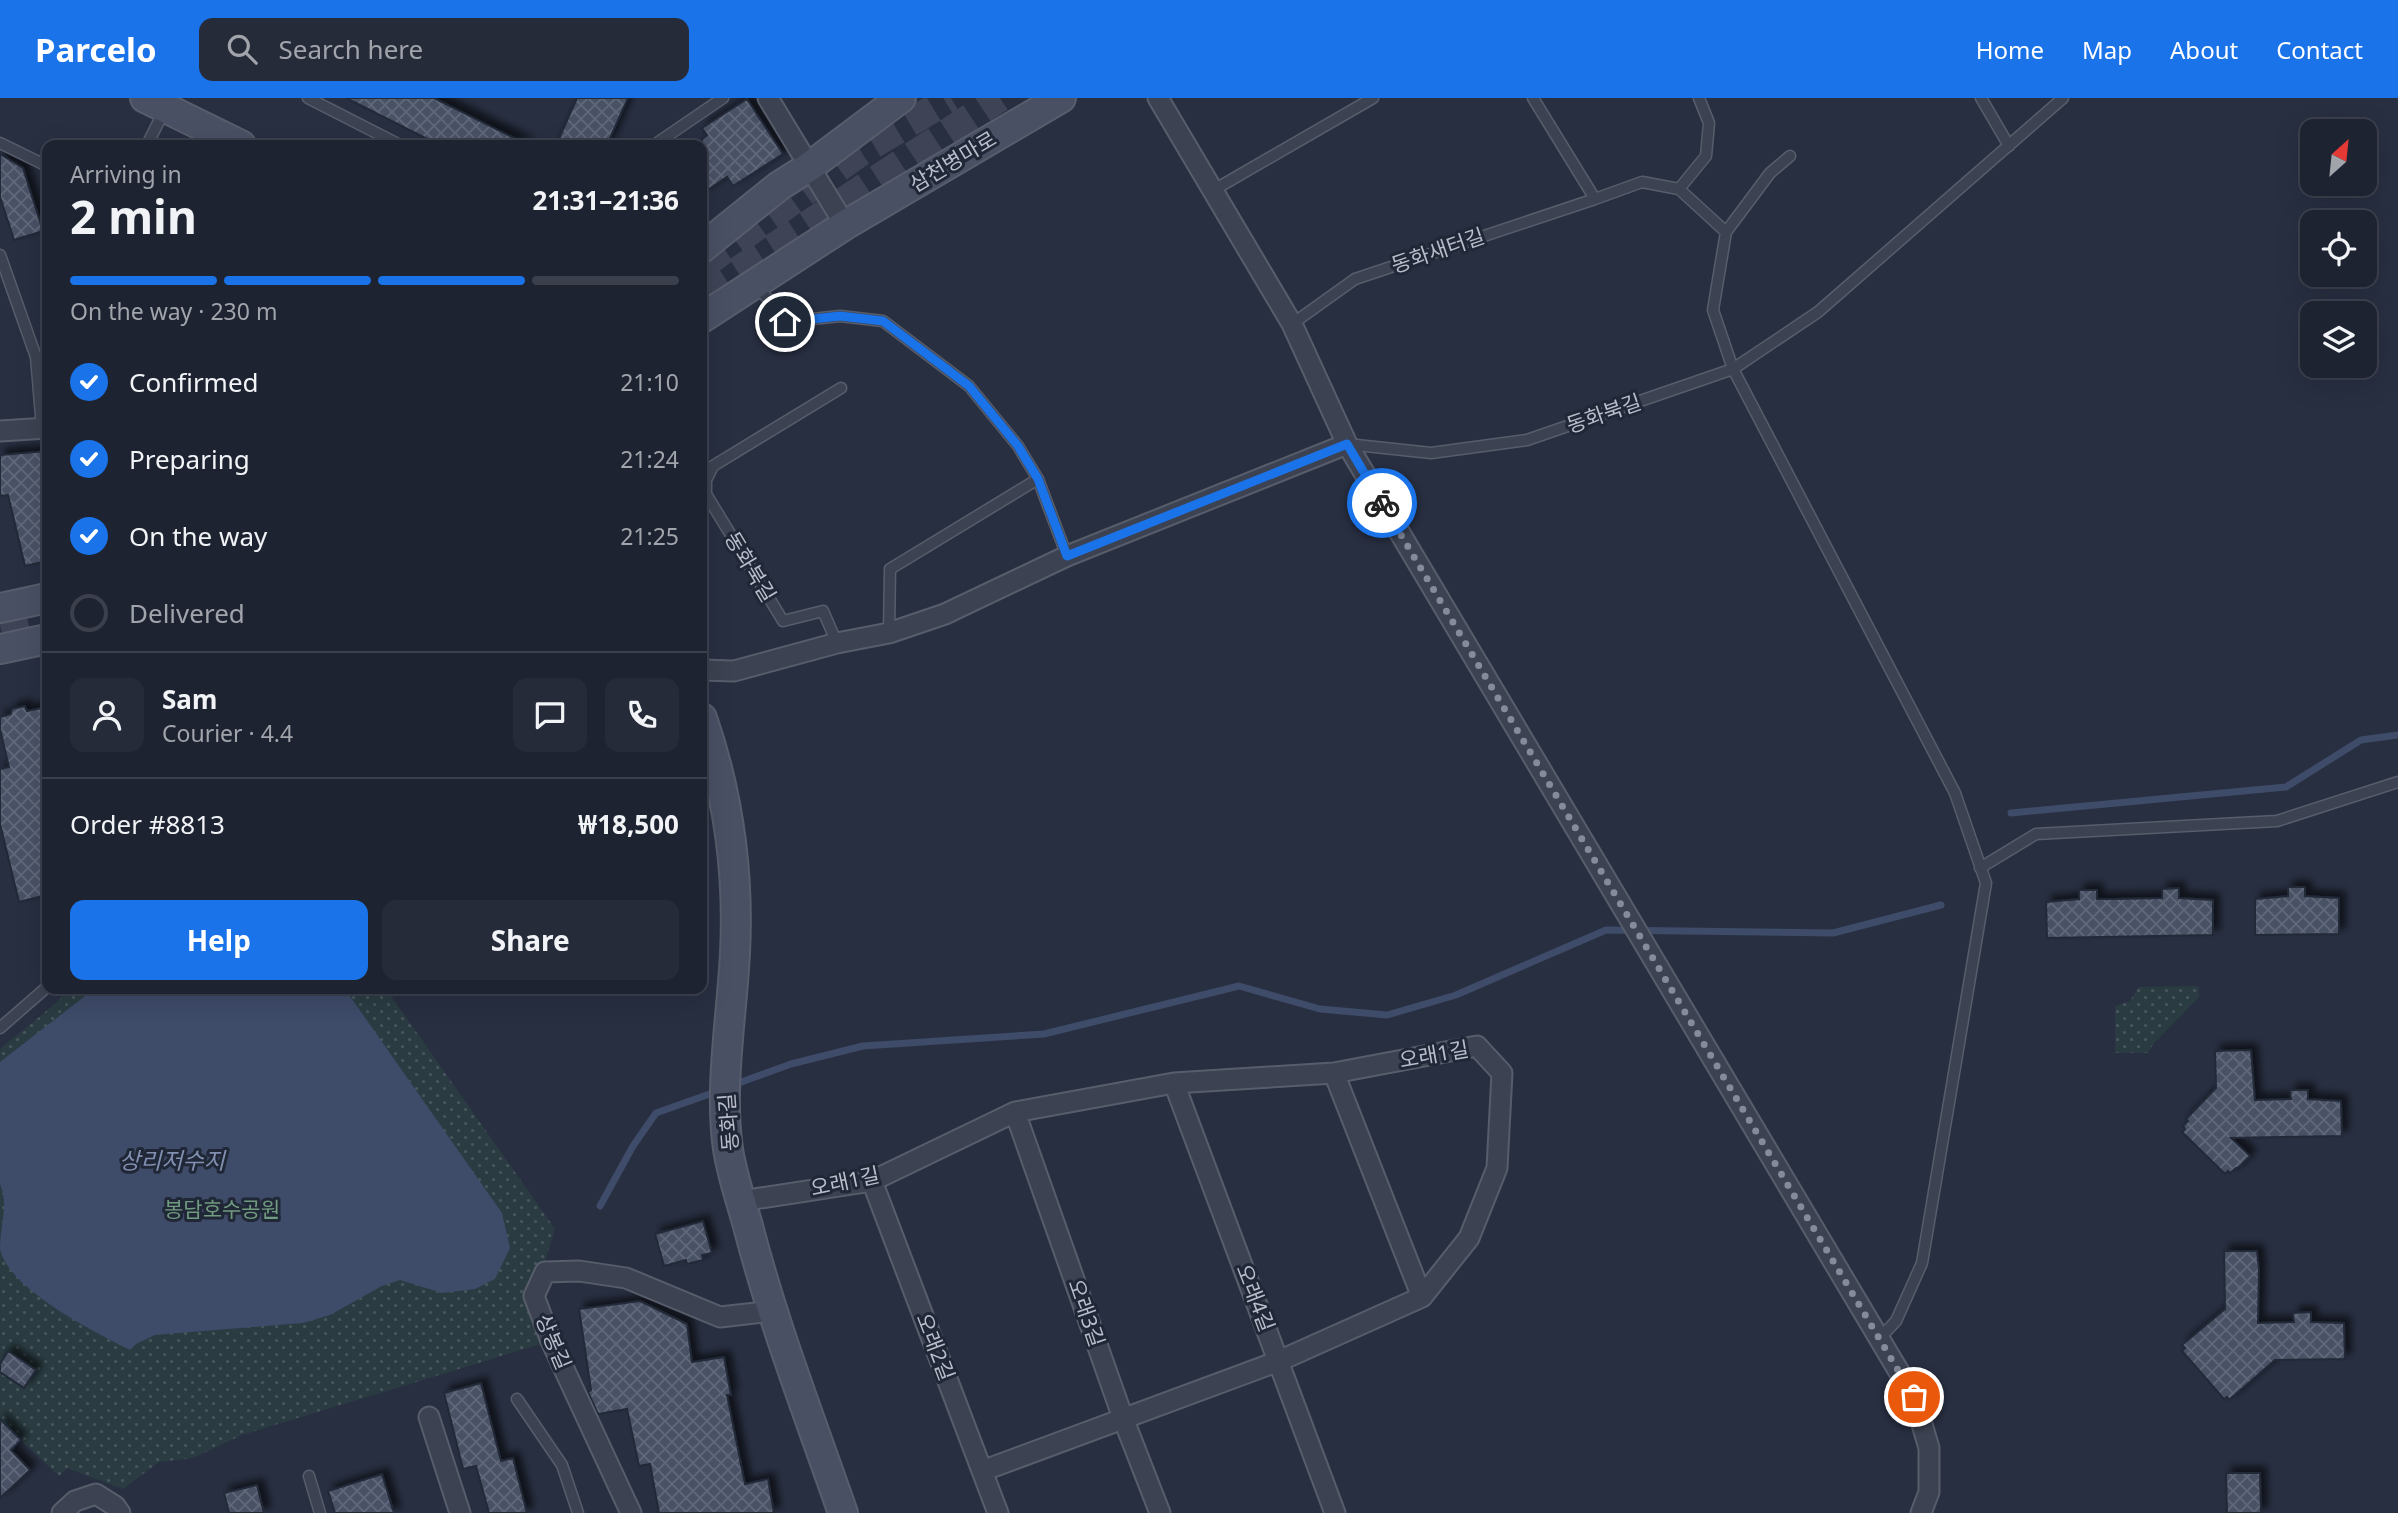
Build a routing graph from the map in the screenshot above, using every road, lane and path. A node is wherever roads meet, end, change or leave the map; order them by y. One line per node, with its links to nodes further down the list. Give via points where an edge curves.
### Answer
1 (308, 98): 15 (lane)
2 (723, 98): 16 (lane)
3 (768, 98): 21 (street)
4 (901, 98): 21 (street)
5 (1061, 98): 25 (street, 삼천병마로)
6 (1158, 98): 23 (street)
7 (1373, 98): 23 (lane)
8 (1533, 98): 24 (lane)
9 (1699, 98): 22 (lane, via 1709,122 1706,156)
10 (1981, 98): 18 (lane)
11 (2063, 98): 18 (lane, 동화북길)
12 (155, 103): 13 (lane); 14 (street)
13 (149, 140)
14 (231, 140)
15 (390, 140)
16 (661, 140)
17 (0, 143): 20 (lane)
18 (2009, 146): 32 (lane, 동화북길, via 1818,312)
19 (1790, 156): 26 (lane, via 1770,173)
20 (42, 164)
21 (809, 167): 25 (street); 27 (street)
22 (1679, 189): 24 (lane, 동화새터길, via 1642,182); 26 (lane)
23 (1211, 191): 31 (street)
24 (1595, 199): 31 (lane, 동화새터길, via 1355,279)
25 (845, 225): 29 (street, 삼천병마로)
26 (1726, 232): 32 (lane, via 1713,310)
27 (707, 243)
28 (0, 254): 34 (lane, via 36,356)
29 (756, 284): 30 (street, 삼천병마로); 39 (lane, via 785,322 840,316 883,321 969,386 1018,446)
30 (707, 315)
31 (1292, 324): 37 (street)
32 (1732, 369): 37 (lane, 동화북길, via 1527,440 1431,453); 51 (lane, via 1955,793)
33 (841, 388): 38 (lane, 동화북길, via 713,466)
34 (42, 404)
35 (42, 428): 36 (street)
36 (0, 431)
37 (1347, 444): 41 (street, 동화북길); 61 (street)
38 (707, 478)
39 (1038, 479): 41 (lane); 44 (lane, via 890,569)
40 (707, 496): 46 (lane, 동화북길, via 783,621 823,611)
41 (1067, 556): 44 (street, 동화북길, via 945,614)
42 (42, 599): 43 (street)
43 (0, 608)
44 (889, 633): 46 (street, 동화북길)
45 (42, 640): 47 (street)
46 (837, 643): 48 (street, 동화북길, via 734,671)
47 (0, 649)
48 (707, 670)
49 (707, 734): 58 (street, 동화길, via 719,773 735,883 724,1104 728,1149)
50 (2398, 782): 51 (lane, via 2277,821 2036,834)
51 (1980, 868): 61 (lane, via 1986,883 1922,1263 1896,1321)
52 (42, 991): 53 (lane)
53 (0, 1028)
54 (1334, 1073): 55 (street, 오래1길); 59 (street); 59 (street, 오래1길, via 1477,1046 1502,1073 1497,1168 1469,1238)
55 (1174, 1083): 56 (street, 오래1길); 62 (street, 오래4길)
56 (1015, 1112): 57 (street, 오래1길); 65 (street, 오래3길)
57 (872, 1181): 58 (street, 오래1길); 66 (street, 오래2길)
58 (741, 1201): 60 (street, 동화길)
59 (1422, 1297): 62 (street, 오래1길)
60 (773, 1311): 73 (street, 상봉길, via 720,1317 626,1278 579,1270 545,1272 534,1296); 74 (street, 동화길)
61 (1879, 1340): 78 (street, via 1914,1397 1929,1448 1929,1492)
62 (1279, 1361): 65 (street, 오래1길); 77 (street, 오래4길)
63 (517, 1399): 72 (lane, via 562,1465)
64 (429, 1417): 71 (street)
65 (1124, 1418): 66 (street, 오래1길); 76 (street, 오래3길)
66 (982, 1471): 75 (street, 오래2길)
67 (309, 1476): 70 (lane)
68 (62, 1513): 69 (street, via 75,1501 96,1494)
69 (120, 1513)
70 (320, 1513)
71 (460, 1513)
72 (578, 1513)
73 (631, 1513)
74 (843, 1513)
75 (998, 1513)
76 (1160, 1513)
77 (1335, 1513)
78 (1921, 1513)

